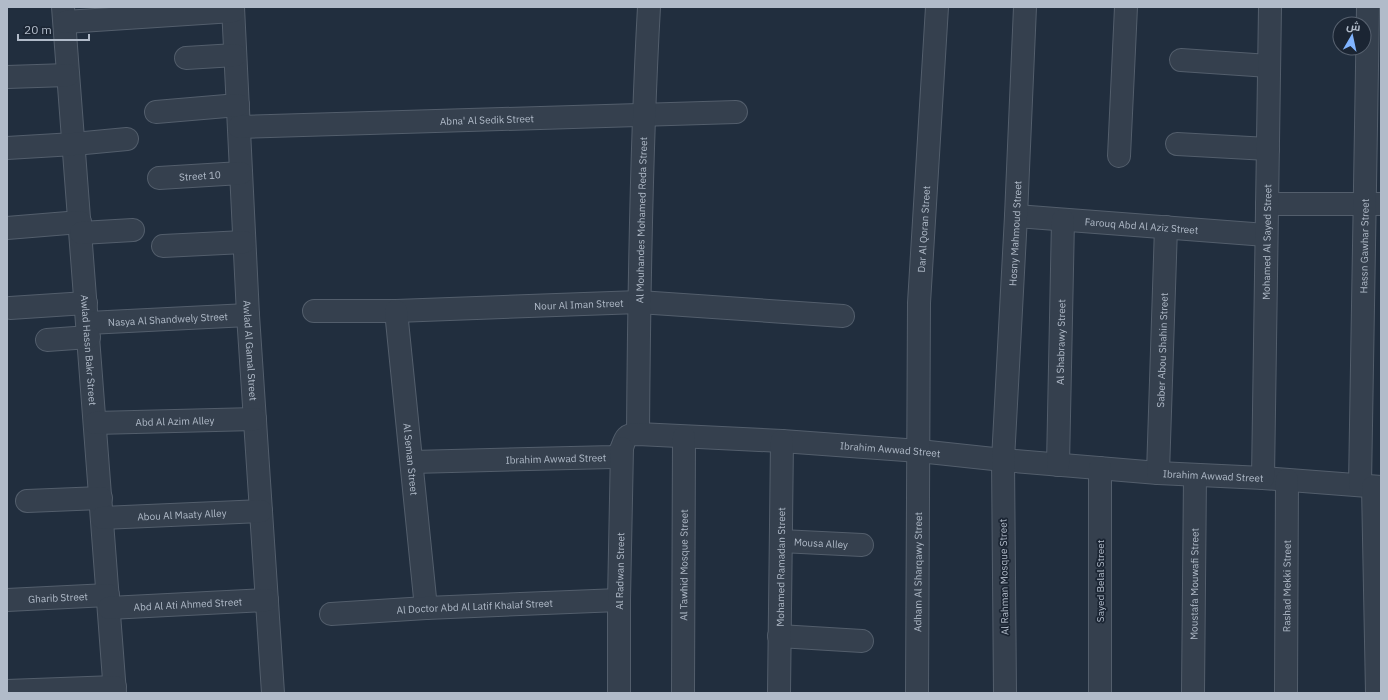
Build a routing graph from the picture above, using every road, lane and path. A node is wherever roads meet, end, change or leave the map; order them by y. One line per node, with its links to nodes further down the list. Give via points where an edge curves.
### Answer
1 (649, 7): 18 (street, Al Mouhandes Mohamed Reda Street)
2 (937, 7): 53 (street, Dar Al Qoran Street, via 919,303)
3 (1025, 7): 30 (street, Hosny Mahmoud Street)
4 (1126, 7): 25 (street)
5 (1270, 7): 12 (street, Mohamed Al Sayed Street)
6 (1368, 7): 29 (street, Hassn Gawhar Street)
7 (233, 9): 8 (street); 9 (street, Awlad Al Gamal Street)
8 (64, 15): 13 (street, Awlad Hassn Bakr Street)
9 (235, 55): 10 (street); 15 (street, Awlad Al Gamal Street)
10 (186, 58)
11 (1181, 60): 12 (street)
12 (1269, 66): 24 (street, Mohamed Al Sayed Street)
13 (68, 75): 14 (street); 21 (street, Awlad Hassn Bakr Street)
14 (7, 78)
15 (238, 105): 16 (street); 19 (street, Awlad Al Gamal Street)
16 (156, 112)
17 (736, 112): 18 (street, Abna' Al Sedik Street)
18 (644, 115): 19 (street, Abna' Al Sedik Street); 39 (street, Al Mouhandes Mohamed Reda Street)
19 (239, 127): 26 (street, Awlad Al Gamal Street)
20 (127, 138): 21 (street)
21 (74, 144): 23 (street); 33 (street, Awlad Hassn Bakr Street)
22 (1177, 144): 24 (street)
23 (7, 148)
24 (1268, 149): 28 (street, Mohamed Al Sayed Street)
25 (1119, 156)
26 (241, 173): 27 (street, Street 10); 37 (street, Awlad Al Gamal Street)
27 (159, 178)
28 (1267, 204): 29 (street); 36 (street, Mohamed Al Sayed Street)
29 (1373, 204): 62 (street, Hassn Gawhar Street)
30 (1016, 216): 31 (street, Farouq Abd Al Aziz Street); 54 (street, Hosny Mahmoud Street)
31 (1063, 220): 34 (street, Farouq Abd Al Aziz Street); 56 (street, Al Shabrawy Street)
32 (7, 228): 33 (street)
33 (80, 228): 35 (street); 45 (street, Awlad Hassn Bakr Street)
34 (1166, 228): 36 (street, Farouq Abd Al Aziz Street); 58 (street, Saber Abou Shahin Street)
35 (133, 230)
36 (1266, 235): 60 (street, Mohamed Al Sayed Street)
37 (244, 242): 38 (street); 43 (street, Awlad Al Gamal Street)
38 (163, 246)
39 (639, 302): 41 (street, Nour Al Iman Street); 44 (street, Nour Al Iman Street); 49 (street, Al Mouhandes Mohamed Reda Street)
40 (10, 308): 45 (street)
41 (396, 310): 42 (street, Nour Al Iman Street); 55 (street, Al Seman Street)
42 (314, 311)
43 (248, 315): 45 (street, Nasya Al Shandwely Street); 47 (street, Awlad Al Gamal Street)
44 (844, 316)
45 (87, 321): 46 (street); 48 (street, Awlad Hassn Bakr Street)
46 (47, 340)
47 (255, 419): 48 (street, Abd Al Azim Alley); 65 (street, Awlad Al Gamal Street)
48 (95, 423): 64 (street, Awlad Hassn Bakr Street)
49 (638, 434): 50 (street, Ibrahim Awwad Street); 52 (street, Ibrahim Awwad Street, via 627,437)
50 (684, 437): 51 (street, Ibrahim Awwad Street); 80 (street, Al Tawhid Mosque Street)
51 (782, 441): 53 (street, Ibrahim Awwad Street); 66 (street, Mohamed Ramadan Street)
52 (622, 448): 55 (street, Ibrahim Awwad Street, via 620,453 613,457); 70 (street, Al Radwan Street)
53 (919, 452): 54 (street, Ibrahim Awwad Street); 82 (street, Adham Al Sharqawy Street)
54 (1003, 460): 56 (street, Ibrahim Awwad Street); 83 (street, Al Rahman Mosque Street)
55 (412, 462): 72 (street, Al Seman Street)
56 (1058, 465): 57 (street, Ibrahim Awwad Street)
57 (1100, 468): 58 (street, Ibrahim Awwad Street); 84 (street, Sayed Belal Street)
58 (1158, 473): 59 (street, Ibrahim Awwad Street)
59 (1195, 476): 60 (street, Ibrahim Awwad Street); 85 (street, Moustafa Mouwafi Street)
60 (1263, 478): 61 (street, Ibrahim Awwad Street)
61 (1287, 480): 62 (street, Ibrahim Awwad Street); 86 (street, Rashad Mekki Street)
62 (1372, 486): 87 (street, Hassn Gawhar Street)
63 (27, 501): 64 (street, Abou Al Maaty Alley)
64 (101, 508): 65 (street, Abou Al Maaty Alley); 71 (street, Awlad Hassn Bakr Street)
65 (261, 510): 69 (street, Awlad Al Gamal Street)
66 (781, 541): 67 (street, Mousa Alley); 74 (street, Mohamed Ramadan Street)
67 (862, 545)
68 (7, 600): 71 (street, Gharib Street)
69 (267, 600): 71 (street, Abd Al Ati Ahmed Street); 78 (street, Awlad Al Gamal Street)
70 (619, 600): 72 (street, Al Doctor Abd Al Latif Khalaf Street); 79 (street, Al Radwan Street)
71 (108, 602): 76 (street, Awlad Hassn Bakr Street)
72 (426, 608): 73 (street, Al Doctor Abd Al Latif Khalaf Street)
73 (331, 614)
74 (780, 636): 75 (street); 81 (street, Mohamed Ramadan Street)
75 (862, 641)
76 (115, 690): 77 (street)
77 (7, 691)
78 (273, 693)
79 (619, 693)
80 (683, 693)
81 (779, 693)
82 (918, 693)
83 (1005, 693)
84 (1100, 693)
85 (1194, 693)
86 (1286, 693)
87 (1377, 693)

